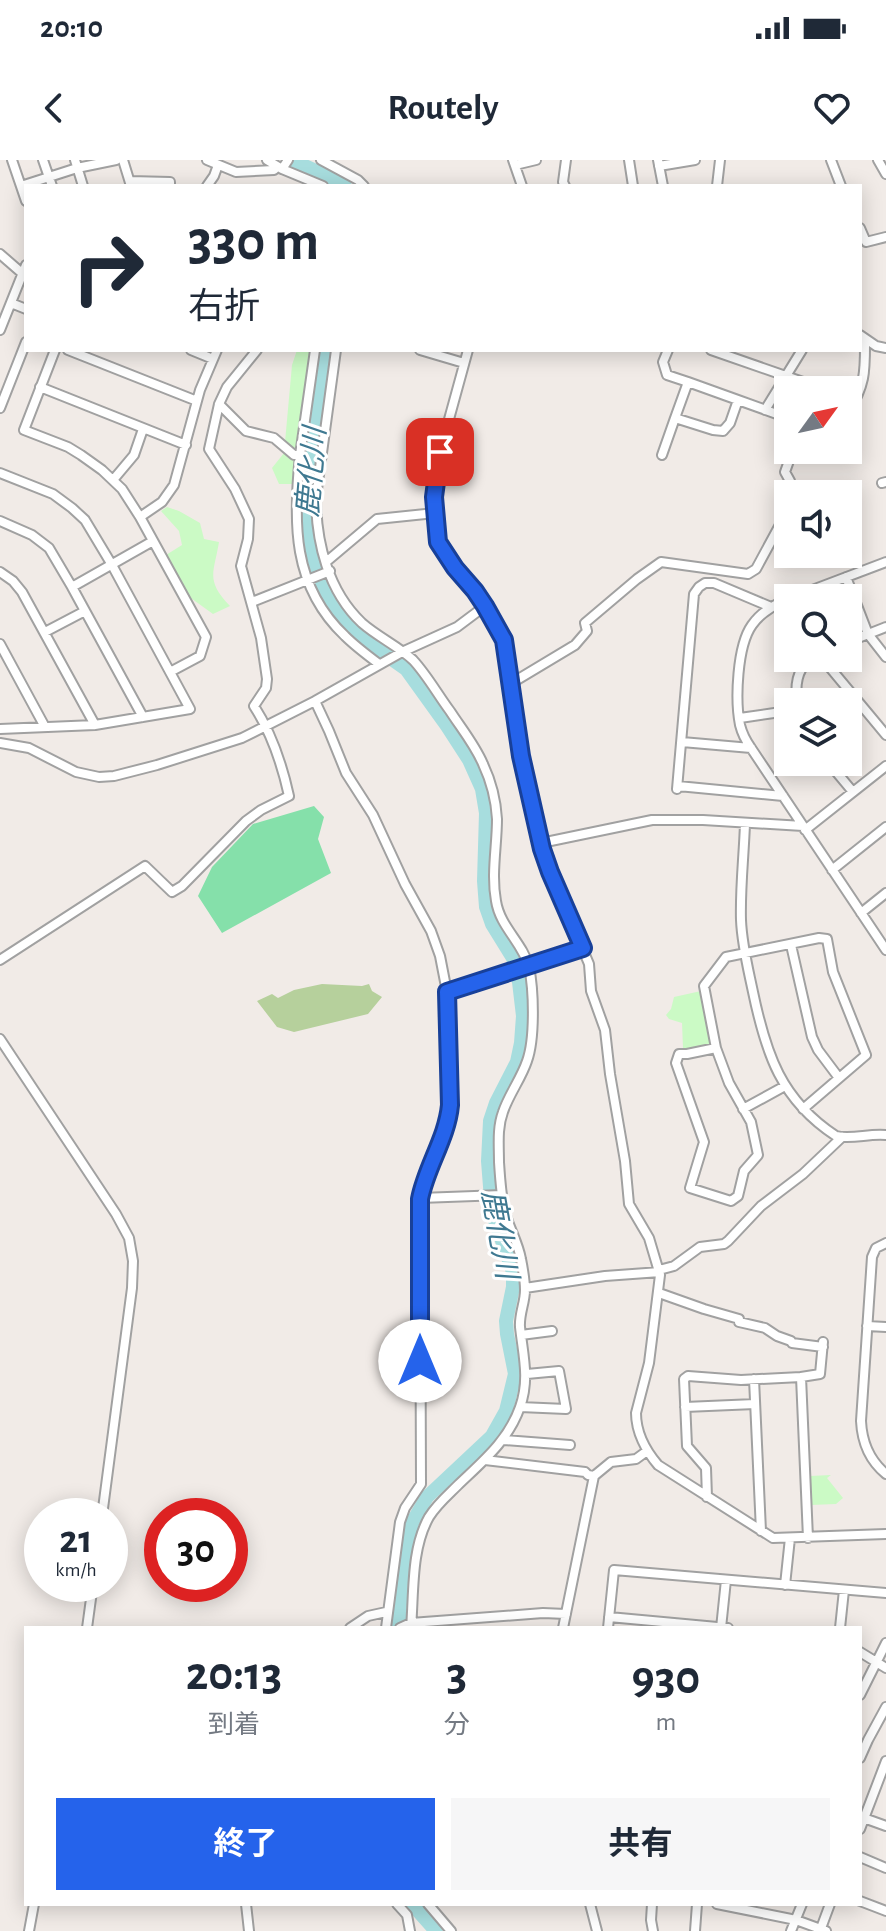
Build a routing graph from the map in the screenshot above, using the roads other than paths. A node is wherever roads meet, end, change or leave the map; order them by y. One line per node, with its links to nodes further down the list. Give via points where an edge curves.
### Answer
1 (12, 160): 34 (street)
2 (43, 160): 21 (street)
3 (116, 160): 17 (street)
4 (123, 160): 23 (street)
5 (207, 160): 18 (street)
6 (267, 160): 19 (street)
7 (321, 160): 27 (street)
8 (536, 160): 15 (street)
9 (566, 160): 29 (street)
10 (629, 160): 30 (street)
11 (695, 160): 16 (street)
12 (720, 160): 32 (street)
13 (831, 160): 33 (street)
14 (878, 160): 20 (street)
15 (514, 163): 28 (street)
16 (658, 163): 31 (street)
17 (76, 164): 21 (street); 22 (street)
18 (218, 165): 19 (street, via 236,172); 25 (street)
19 (283, 166): 26 (street)
20 (886, 174)
21 (50, 182)
22 (82, 184)
23 (130, 184): 24 (street)
24 (170, 184)
25 (208, 184)
26 (319, 184)
27 (362, 184)
28 (521, 184)
29 (564, 184)
30 (633, 184)
31 (662, 184)
32 (717, 184)
33 (840, 184)
34 (21, 186): 35 (street); 36 (street)
35 (24, 186)
36 (24, 195)
37 (862, 233): 38 (street, via 866,242)
38 (886, 237)
39 (0, 254): 40 (street)
40 (24, 270): 41 (street)
41 (11, 303): 42 (street); 43 (street)
42 (24, 308)
43 (2, 317): 44 (street)
44 (0, 330)
45 (863, 337): 47 (street); 62 (street)
46 (24, 347): 68 (street)
47 (886, 348)
48 (54, 352): 63 (street)
49 (73, 352): 66 (street)
50 (255, 352): 67 (street)
51 (315, 352): 73 (street)
52 (336, 352): 74 (street)
53 (427, 352): 59 (street)
54 (467, 352): 59 (street)
55 (667, 352): 61 (street, via 663,362 667,375)
56 (717, 352): 60 (street)
57 (801, 352): 60 (street)
58 (215, 354): 66 (street)
59 (464, 363): 80 (street, via 440,452)
60 (785, 376)
61 (688, 382): 65 (street); 71 (street)
62 (862, 383)
63 (40, 387): 72 (street); 79 (street, via 22,430 75,451)
64 (774, 395): 69 (street)
65 (738, 400): 69 (street); 71 (street, via 723,431)
66 (197, 401): 75 (street)
67 (219, 404): 76 (street, via 246,431 274,438); 95 (street, via 209,449 249,519 241,566)
68 (0, 408)
69 (765, 410): 70 (street)
70 (774, 413)
71 (675, 418): 77 (street)
72 (143, 429): 75 (street); 79 (street, via 134,455)
73 (303, 436): 74 (street); 76 (street)
74 (323, 439): 87 (street, via 316,519)
75 (186, 445): 81 (street, via 170,491)
76 (300, 455): 91 (street, via 295,523)
77 (662, 455)
78 (0, 473): 86 (street, via 53,494 75,510)
79 (113, 480): 81 (street)
80 (435, 513): 87 (street, via 377,519); 96 (street, via 438,542)
81 (140, 517): 84 (street)
82 (0, 521): 93 (street, via 42,542)
83 (774, 536): 89 (street, via 756,569)
84 (153, 541): 86 (street); 108 (street, via 206,637 200,656)
85 (886, 562): 90 (street)
86 (112, 565): 93 (street); 108 (street)
87 (328, 568): 91 (street); 105 (street, via 349,609)
88 (0, 572): 101 (street, via 22,592)
89 (744, 573): 94 (street); 110 (street, via 661,562 591,616 575,645)
90 (846, 577): 92 (street); 102 (street)
91 (307, 579): 95 (street); 107 (street, via 325,613)
92 (827, 584)
93 (72, 587): 99 (street)
94 (737, 592): 98 (street); 120 (street, via 709,583 694,594)
95 (252, 602): 116 (street, via 267,679 254,706)
96 (485, 606): 105 (street, via 457,627); 110 (street, via 504,640)
97 (774, 606): 98 (street)
98 (771, 607): 114 (street, via 743,643)
99 (85, 611): 101 (street); 113 (street)
100 (886, 627): 102 (street)
101 (45, 632): 115 (street)
102 (868, 634): 103 (street); 106 (street)
103 (862, 636)
104 (0, 644): 117 (street)
105 (400, 653): 107 (street); 139 (street, via 429,681 484,766 497,819 496,902)
106 (886, 657)
107 (380, 664): 111 (street)
108 (170, 672): 113 (street, via 190,709)
109 (834, 672): 119 (street)
110 (510, 684): 130 (street)
111 (315, 701): 116 (street); 140 (street, via 350,780 431,931)
112 (774, 713): 114 (street)
113 (143, 717): 115 (street)
114 (740, 718): 122 (street)
115 (95, 725): 117 (street)
116 (267, 725): 121 (street, via 242,738 105,777 76,772 29,748); 138 (street, via 289,796 246,821 172,892 145,866)
117 (45, 727): 118 (street)
118 (0, 729)
119 (886, 735)
120 (682, 742): 122 (street); 126 (street, via 678,788)
121 (0, 743)
122 (751, 748): 126 (street)
123 (886, 766): 125 (street)
124 (840, 776): 125 (street)
125 (853, 792): 129 (street)
126 (783, 796): 129 (street)
127 (745, 823): 129 (street); 130 (street, via 652,820); 137 (street)
128 (886, 827): 131 (street)
129 (804, 828): 131 (street)
130 (541, 843): 135 (street)
131 (832, 870): 133 (street)
132 (886, 893): 133 (street)
133 (861, 913): 136 (street)
134 (791, 945): 137 (street); 143 (street, via 812,1037); 143 (street, via 827,939 833,972 866,1055)
135 (583, 948): 139 (street); 152 (street, via 605,1030 629,1204 649,1238)
136 (886, 950)
137 (744, 954): 142 (street, via 726,957 704,986); 144 (street, via 764,1044)
138 (0, 960)
139 (529, 966): 140 (street); 149 (street, via 531,1044 500,1124)
140 (447, 992): 150 (street, via 449,1117)
141 (0, 1039): 172 (street, via 129,1238 132,1288)
142 (716, 1048): 145 (street); 145 (street, via 679,1054 676,1063 704,1142 690,1188 731,1201 738,1196 744,1171 758,1155)
143 (839, 1078): 146 (street)
144 (785, 1086): 145 (street); 146 (street)
145 (743, 1109)
146 (803, 1109): 148 (street)
147 (886, 1135): 148 (street)
148 (842, 1137): 152 (street, via 724,1244 700,1247)
149 (500, 1195): 150 (street); 153 (street, via 519,1247)
150 (420, 1198): 182 (street, via 421,1484 400,1522)
151 (886, 1243): 155 (street, via 872,1257)
152 (659, 1271): 153 (street); 154 (street)
153 (525, 1288): 158 (street)
154 (659, 1293): 160 (street, via 765,1328 792,1343 823,1344 820,1374); 167 (street, via 636,1413)
155 (867, 1326): 156 (street); 169 (street, via 862,1435)
156 (886, 1327)
157 (552, 1331): 158 (street)
158 (521, 1335): 159 (street)
159 (527, 1374): 163 (street); 163 (street, via 559,1371 566,1409)
160 (801, 1377): 161 (street); 176 (street)
161 (754, 1379): 162 (street); 164 (street, via 688,1376)
162 (755, 1404): 164 (street); 173 (street)
163 (520, 1407): 165 (street)
164 (685, 1407): 171 (street, via 687,1446 706,1468)
165 (504, 1440): 166 (street); 168 (street)
166 (570, 1445)
167 (647, 1451): 170 (street, via 636,1459 611,1462); 171 (street, via 658,1465)
168 (485, 1460): 170 (street); 188 (street, via 425,1524)
169 (886, 1474)
170 (594, 1476): 183 (street)
171 (707, 1497): 173 (street)
172 (104, 1498)
173 (761, 1531): 175 (street)
174 (886, 1534): 176 (street)
175 (790, 1538): 176 (street); 178 (street)
176 (808, 1538)
177 (726, 1580): 178 (street); 184 (street, via 614,1570); 192 (street)
178 (785, 1585): 179 (street)
179 (844, 1590): 180 (street); 193 (street)
180 (886, 1593)
181 (91, 1602): 185 (street)
182 (386, 1612): 186 (street); 187 (street)
183 (566, 1614): 188 (street); 189 (street)
184 (609, 1617): 190 (street); 191 (street)
185 (87, 1626)
186 (353, 1626)
187 (386, 1626)
188 (411, 1626)
189 (563, 1626)
190 (608, 1626)
191 (701, 1626)
192 (721, 1626)
193 (840, 1626)
194 (886, 1643): 196 (street)
195 (862, 1653): 196 (street)
196 (876, 1662): 197 (street); 198 (street)
197 (886, 1668)
198 (862, 1691)
199 (886, 1707): 200 (street)
200 (862, 1754)
201 (886, 1761): 202 (street)
202 (883, 1781): 203 (street)
203 (862, 1817): 204 (street)
204 (886, 1826)
205 (862, 1858): 206 (street)
206 (886, 1868)
207 (862, 1902): 218 (street)
208 (34, 1906): 221 (street)
209 (246, 1906): 222 (street)
210 (398, 1906): 223 (street)
211 (430, 1906): 224 (street)
212 (591, 1906): 225 (street)
213 (652, 1906): 226 (street)
214 (697, 1906): 227 (street)
215 (741, 1906): 219 (street)
216 (801, 1906): 219 (street)
217 (829, 1906): 220 (street)
218 (886, 1911)
219 (796, 1920): 220 (street); 228 (street)
220 (822, 1930)
221 (29, 1931)
222 (249, 1931)
223 (410, 1931)
224 (451, 1931)
225 (597, 1931)
226 (653, 1931)
227 (695, 1931)
228 (791, 1931)

